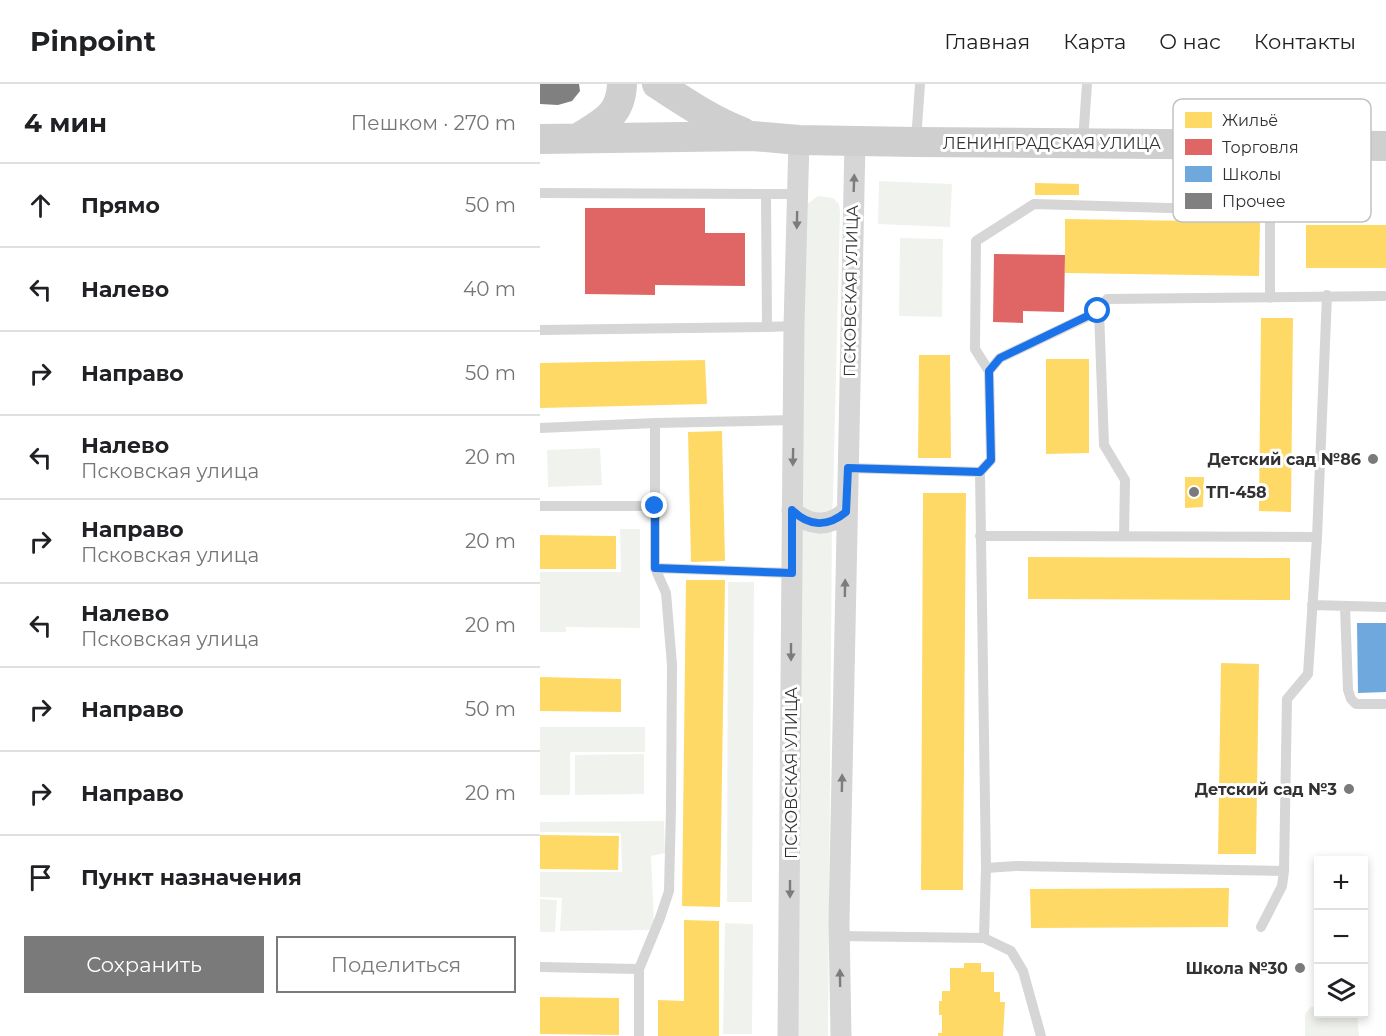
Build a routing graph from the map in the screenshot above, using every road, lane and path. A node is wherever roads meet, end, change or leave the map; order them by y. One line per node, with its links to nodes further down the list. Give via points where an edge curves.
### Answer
1 (622, 84): 6 (main road, via 615,112)
2 (657, 84): 5 (main road, ЛЕНИНГРАДСКАЯ УЛИЦА, via 719,123)
3 (920, 84): 10 (lane)
4 (1087, 84): 11 (lane)
5 (753, 136): 6 (main road, ЛЕНИНГРАДСКАЯ УЛИЦА); 8 (main road, ЛЕНИНГРАДСКАЯ УЛИЦА)
6 (578, 138): 7 (main road, ЛЕНИНГРАДСКАЯ УЛИЦА)
7 (540, 139)
8 (799, 140): 9 (main road, ЛЕНИНГРАДСКАЯ УЛИЦА); 17 (street, ПСКОВСКАЯ УЛИЦА)
9 (855, 141): 10 (main road, ЛЕНИНГРАДСКАЯ УЛИЦА); 31 (street, ПСКОВСКАЯ УЛИЦА, one-way to 9)
10 (916, 142): 11 (main road, ЛЕНИНГРАДСКАЯ УЛИЦА)
11 (1083, 142): 12 (main road, ЛЕНИНГРАДСКАЯ УЛИЦА)
12 (1173, 143)
13 (1371, 146): 14 (main road, ЛЕНИНГРАДСКАЯ УЛИЦА)
14 (1386, 146)
15 (540, 193): 16 (lane)
16 (766, 194): 17 (lane); 25 (lane)
17 (797, 194): 24 (street, ПСКОВСКАЯ УЛИЦА, one-way to 24)
18 (1173, 208): 27 (lane, via 1034,204 976,241 975,349)
19 (1270, 222): 22 (lane)
20 (1327, 296): 21 (lane); 22 (lane); 39 (lane)
21 (1386, 296)
22 (1270, 298): 23 (lane, via 1107,299)
23 (1098, 311): 27 (lane, via 1000,358); 38 (lane, via 1104,445 1125,480)
24 (794, 326): 25 (lane); 28 (street, ПСКОВСКАЯ УЛИЦА)
25 (767, 327): 26 (lane)
26 (540, 330)
27 (989, 371): 32 (lane, via 991,460)
28 (793, 420): 29 (lane); 35 (street, ПСКОВСКАЯ УЛИЦА, one-way to 35)
29 (655, 423): 30 (lane); 34 (lane)
30 (540, 428)
31 (848, 468): 32 (lane); 36 (street, ПСКОВСКАЯ УЛИЦА)
32 (980, 472): 37 (lane)
33 (540, 506): 34 (lane)
34 (655, 506): 40 (lane)
35 (792, 510): 36 (street, via 808,522 819,524 830,523); 41 (street, ПСКОВСКАЯ УЛИЦА)
36 (846, 512): 49 (street, ПСКОВСКАЯ УЛИЦА, one-way to 36)
37 (980, 536): 38 (lane); 46 (lane)
38 (1124, 536): 39 (lane)
39 (1317, 537): 42 (lane)
40 (655, 568): 41 (lane); 52 (lane, via 666,593 672,665 669,891)
41 (792, 573): 54 (street, ПСКОВСКАЯ УЛИЦА, one-way to 54)
42 (1312, 605): 43 (lane); 47 (lane, via 1308,674 1287,699)
43 (1345, 606): 44 (lane); 45 (lane, via 1351,699 1356,704)
44 (1386, 607)
45 (1386, 704)
46 (986, 868): 47 (lane); 50 (lane)
47 (1284, 871): 48 (lane, via 1282,886)
48 (1261, 927)
49 (839, 936): 50 (lane); 55 (street, ПСКОВСКАЯ УЛИЦА, one-way to 49)
50 (984, 938): 56 (lane, via 1011,951 1023,971)
51 (540, 967): 52 (lane)
52 (639, 969): 53 (lane)
53 (639, 1036)
54 (788, 1036)
55 (841, 1036)
56 (1041, 1036)

